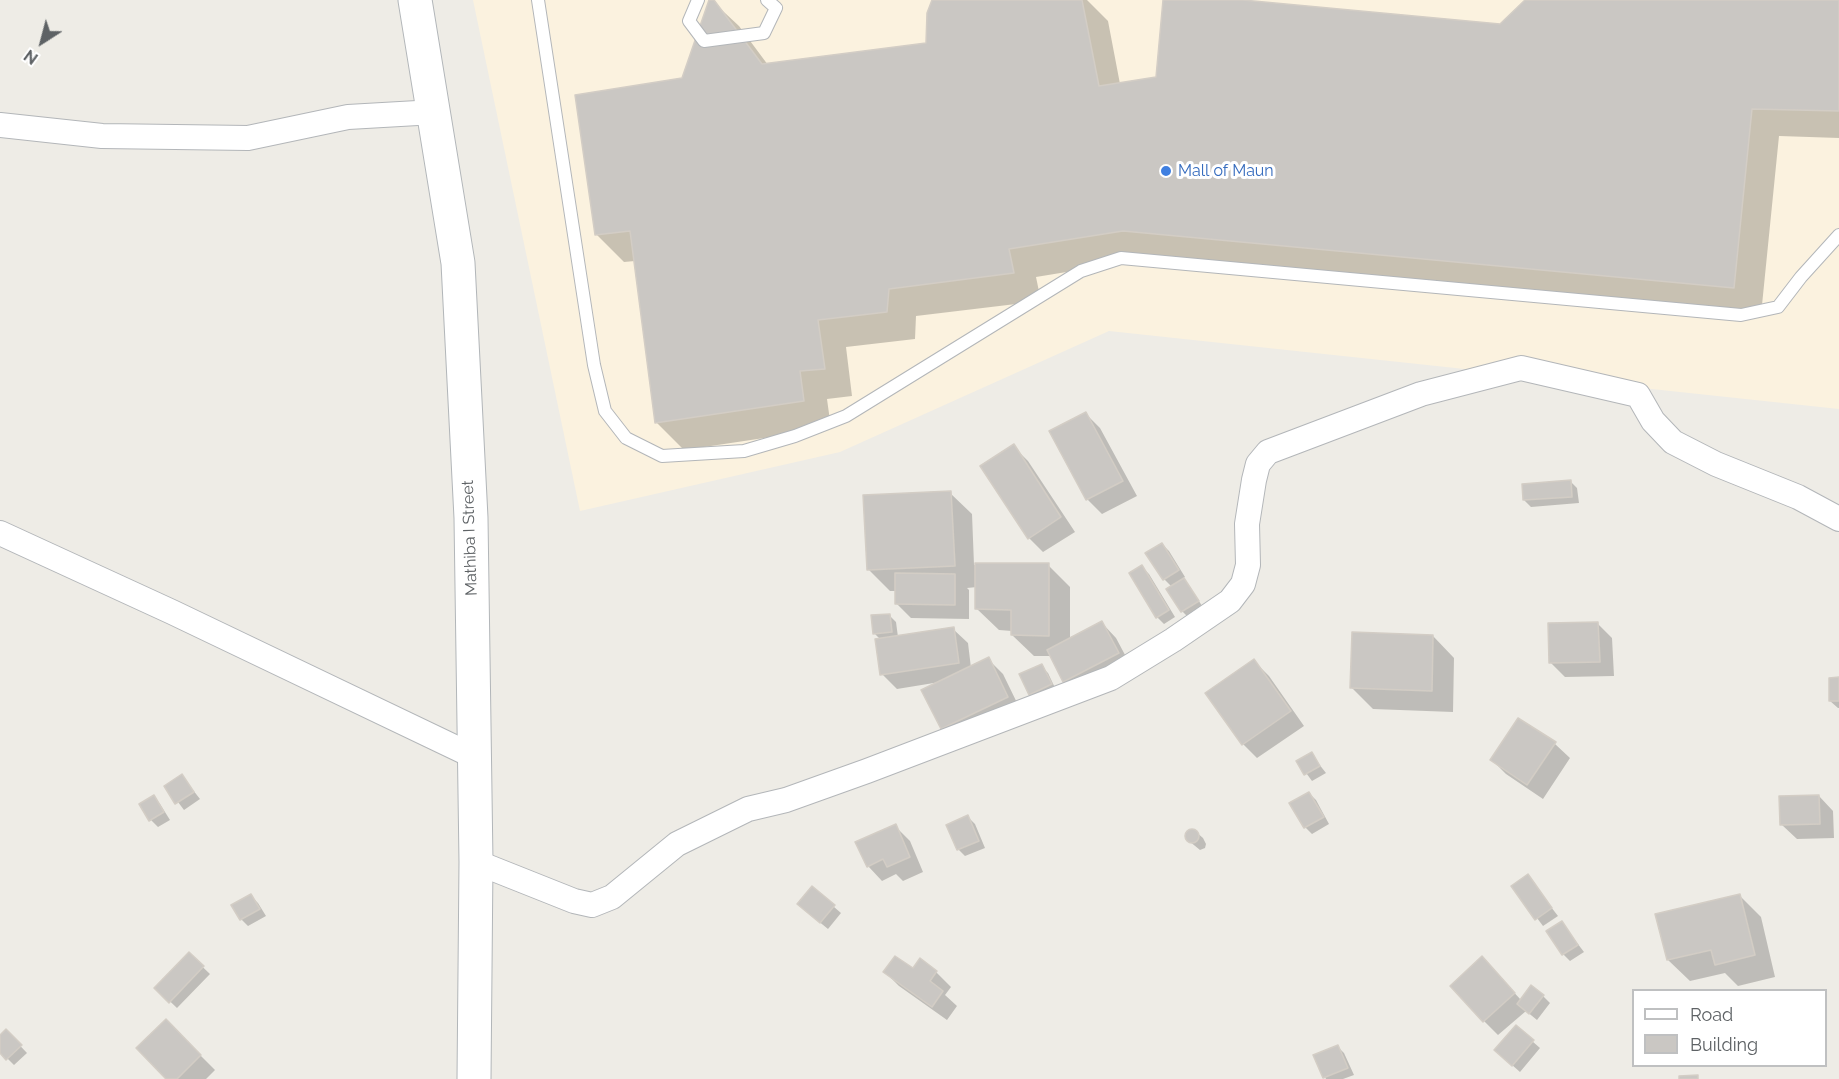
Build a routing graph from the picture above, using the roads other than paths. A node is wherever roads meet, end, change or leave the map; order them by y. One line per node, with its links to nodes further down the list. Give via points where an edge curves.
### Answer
1 (415, 0): 5 (street, Mathiba I Street)
2 (538, 0): 7 (lane, via 604,411 626,438 662,456 744,451 846,416 1081,271 1121,258 1742,315 1778,307)
3 (698, 0): 4 (lane, via 689,21 704,41 764,33 776,8)
4 (767, 0)
5 (435, 112): 6 (street, via 348,117 248,138 102,136); 10 (street, Mathiba I Street, via 458,263 471,518)
6 (0, 125)
7 (1839, 235)
8 (1839, 519): 11 (street, via 1673,442 1653,421 1638,395 1521,368 1421,394 1269,452 1258,464 1254,480 1243,584 1230,601 1111,678 867,771 786,800 748,808 677,844 612,897 592,905)
9 (0, 533): 10 (street)
10 (475, 757): 11 (street, Mathiba I Street)
11 (476, 862): 12 (street, Mathiba I Street)
12 (469, 1078)

